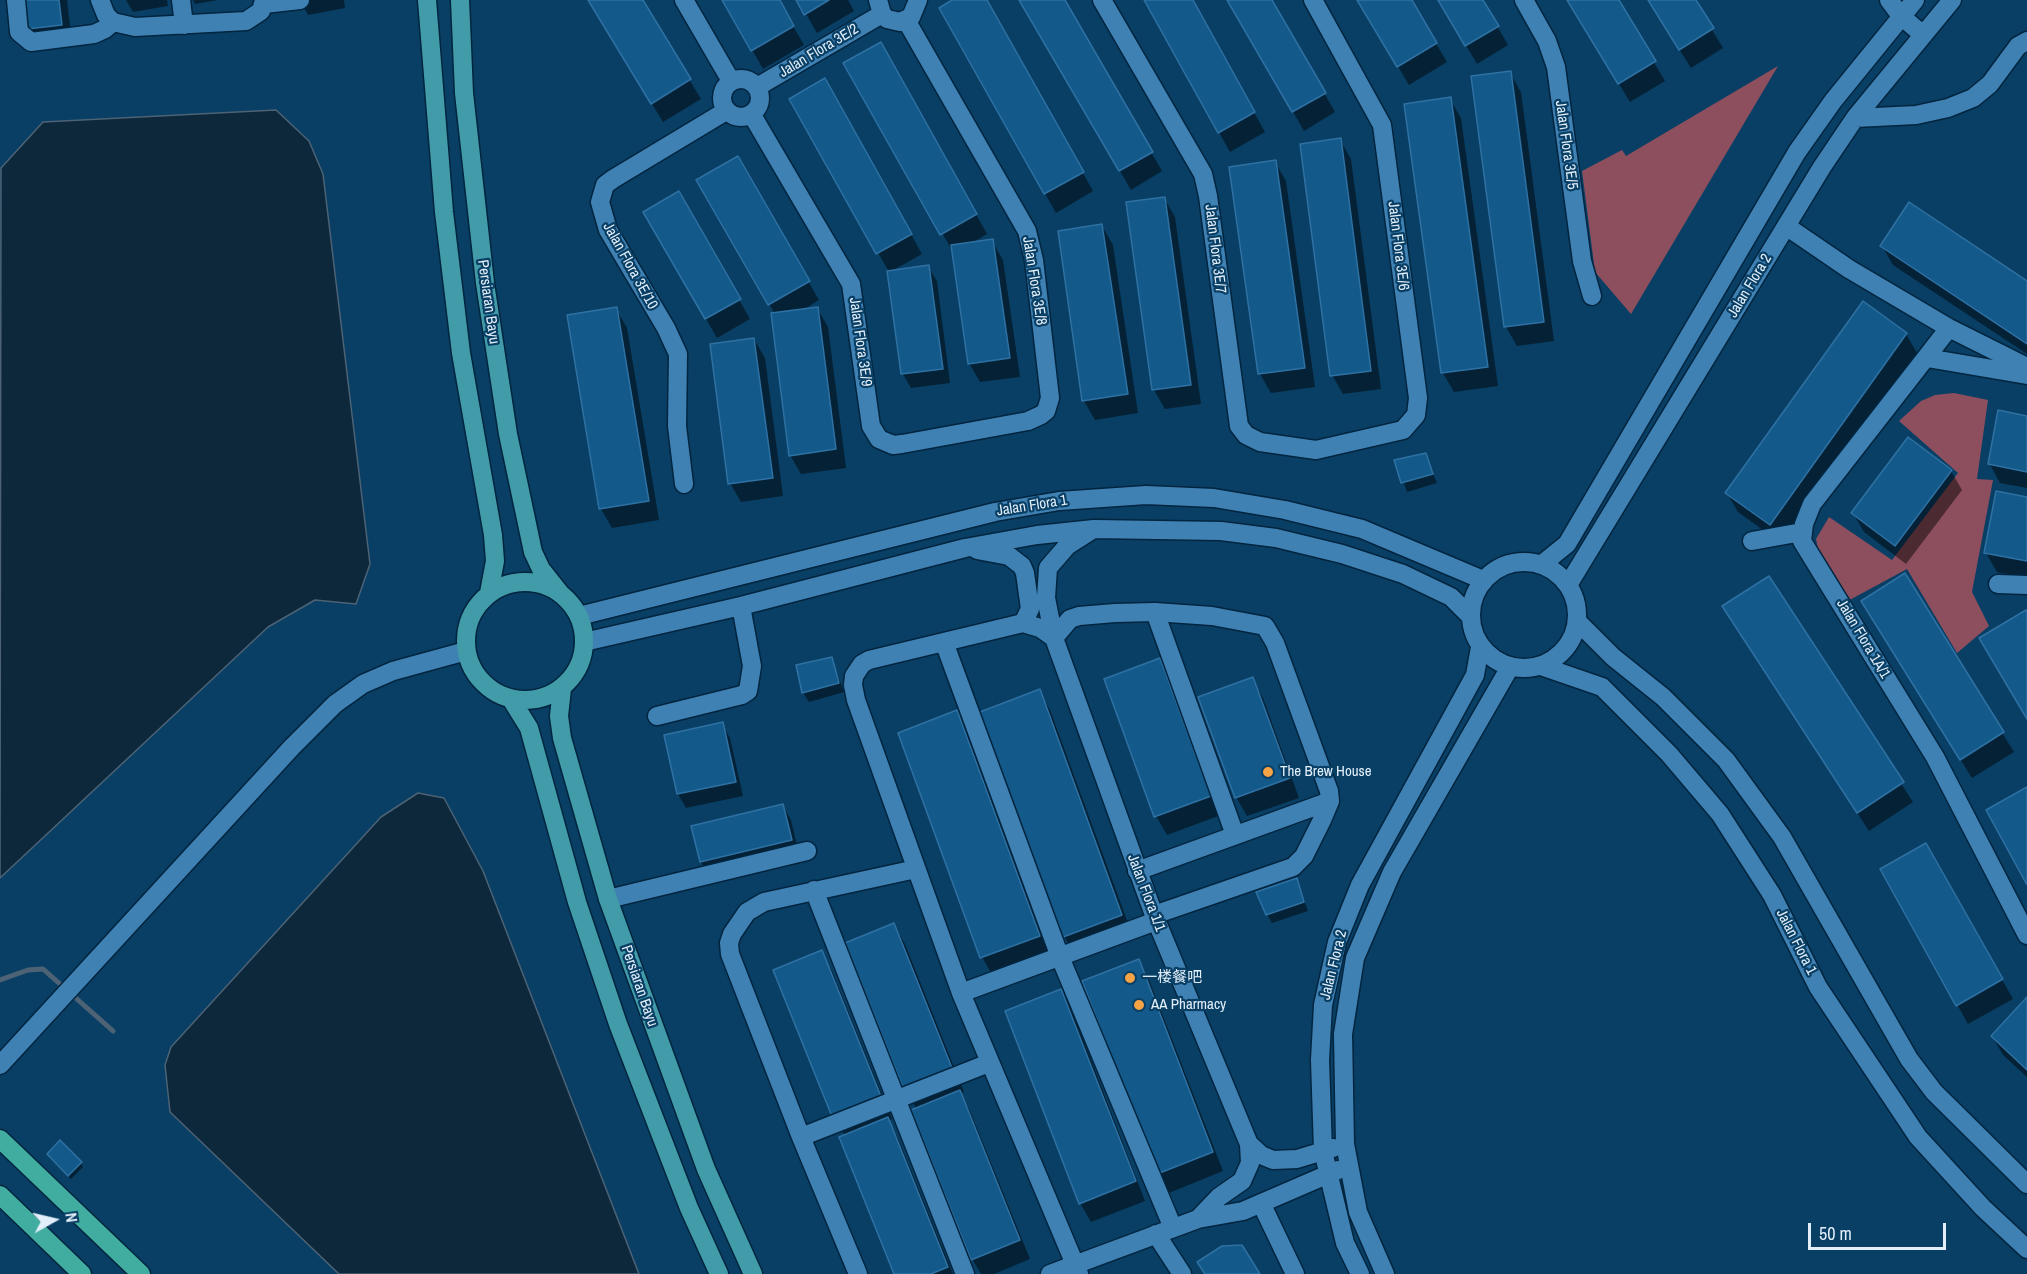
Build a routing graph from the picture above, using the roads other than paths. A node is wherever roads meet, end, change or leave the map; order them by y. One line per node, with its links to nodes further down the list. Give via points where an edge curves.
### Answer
1 (16, 0): 19 (street, via 20,32 31,42 94,34)
2 (100, 0): 19 (street)
3 (181, 0): 20 (street)
4 (300, 0): 15 (street)
5 (427, 0): 46 (main road, via 460,352 493,535 495,561)
6 (459, 0): 47 (main road, Persiaran Bayu, via 464,93 483,271 507,422 533,552)
7 (684, 0): 23 (street)
8 (918, 0): 18 (street, via 915,12)
9 (1102, 0): 35 (street, Jalan Flora 3E/7, via 1203,174 1239,426 1260,442 1308,450)
10 (1313, 0): 35 (street, Jalan Flora 3E/6, via 1382,125 1418,398 1416,415 1403,430)
11 (1524, 0): 29 (street, Jalan Flora 3E/5, via 1547,41 1556,67 1582,261)
12 (1889, 0): 17 (street)
13 (1915, 0): 17 (street, Jalan Flora 2)
14 (1952, 0): 21 (street, Jalan Flora 2)
15 (261, 7): 20 (street, via 246,21)
16 (880, 7): 18 (street, via 893,22); 24 (street, Jalan Flora 3E/2)
17 (1901, 16): 21 (street); 41 (street, Jalan Flora 2, via 1797,152 1568,544)
18 (906, 20): 34 (street, Jalan Flora 3E/8, via 1022,222 1034,260 1049,405 1041,415 1028,421)
19 (113, 22): 20 (street, via 135,27)
20 (184, 25)
21 (1922, 34): 27 (street, Jalan Flora 2)
22 (2027, 41): 27 (street, via 2018,46 1990,84 1973,98 1916,115)
23 (731, 81): 24 (street, via 742,79); 25 (street, via 721,98)
24 (757, 87): 26 (street, via 759,105)
25 (726, 111): 26 (street, via 735,117); 36 (street, Jalan Flora 3E/10, via 613,178 605,185 600,202 608,230 678,354 676,426)
26 (752, 115): 34 (street, Jalan Flora 3E/9, via 851,284 874,433 884,443 893,445)
27 (1855, 118): 28 (street, Jalan Flora 2)
28 (1786, 226): 30 (street, via 1849,269); 44 (street, Jalan Flora 2)
29 (1592, 296)
30 (1950, 328): 31 (street); 32 (street)
31 (1926, 358): 33 (street); 38 (street, via 1812,504)
32 (2027, 367)
33 (2027, 375)
34 (960, 432)
35 (1330, 447)
36 (684, 483)
37 (1095, 529): 40 (street, Jalan Flora 1, via 1037,534); 51 (street, Jalan Flora 1, via 1221,531 1287,541 1403,574 1451,597); 54 (street, Jalan Flora 1/1, via 1067,546 1048,568 1046,598)
38 (1802, 532): 39 (street); 72 (street, Jalan Flora 1A/1, via 1804,547 1935,757)
39 (1752, 541)
40 (965, 548): 48 (street, Jalan Flora 1); 53 (street, via 1009,556 1022,566 1030,609)
41 (1541, 565): 42 (street, via 1526,561 1510,563); 44 (street)
42 (1484, 580): 50 (street, Jalan Flora 1, via 1351,527 1285,510 1214,498 1146,495 1059,501 995,512); 51 (street, via 1476,591)
43 (1998, 584): 45 (street)
44 (1568, 585): 52 (street, via 1576,602)
45 (2027, 585)
46 (489, 593): 47 (main road, via 516,582 546,585); 58 (main road, via 469,619)
47 (560, 593): 50 (main road, Persiaran Bayu)
48 (741, 606): 55 (street, Jalan Flora 1); 63 (street, via 752,666 748,691)
49 (1155, 612): 54 (street, via 1079,616 1065,624); 64 (street, via 1212,616 1265,626 1285,668 1329,791); 65 (street)
50 (579, 616): 55 (main road, Persiaran Bayu)
51 (1470, 616): 57 (street, Jalan Flora 1)
52 (1577, 621): 59 (street, via 1566,649); 85 (street, via 1613,657 1663,697 1726,760 1782,837 1909,1059 1934,1092)
53 (1023, 623): 54 (street); 56 (street)
54 (1054, 638): 68 (street, Jalan Flora 1/1)
55 (584, 642): 61 (main road, Persiaran Bayu, via 578,668)
56 (944, 642): 67 (street, via 869,660 854,676 853,685); 73 (street)
57 (1480, 646): 60 (street, via 1493,660); 82 (street, Jalan Flora 2, via 1475,675 1360,885 1337,942 1323,1016 1320,1060)
58 (466, 651): 62 (main road, via 481,682); 76 (street, via 393,671 363,684 334,704)
59 (1541, 666): 60 (street, Jalan Flora 1); 90 (street, Jalan Flora 1, via 1602,687 1677,762 1720,814 1773,896 1818,987 1918,1137)
60 (1510, 668): 81 (street, Jalan Flora 2, via 1392,872 1355,958 1343,1034)
61 (562, 689): 62 (main road, via 529,701); 70 (main road, Persiaran Bayu, via 562,738)
62 (511, 699): 94 (main road, via 529,728 577,902 618,1024 689,1208)
63 (657, 716)
64 (1329, 801): 65 (street); 71 (street, via 1304,856 1293,867)
65 (1235, 835): 68 (street)
66 (807, 851): 70 (street)
67 (916, 869): 69 (street); 74 (street)
68 (1137, 871): 71 (street, Jalan Flora 1/1)
69 (814, 890): 77 (street); 78 (street, via 755,906 738,924 729,943)
70 (608, 899): 95 (main road, Persiaran Bayu, via 706,1169)
71 (1155, 918): 73 (street); 80 (street, Jalan Flora 1/1)
72 (2027, 935)
73 (1060, 957): 74 (street); 89 (street)
74 (961, 993): 75 (street)
75 (988, 1063): 77 (street); 91 (street)
76 (0, 1065)
77 (897, 1099): 78 (street); 97 (street)
78 (801, 1137): 96 (street)
79 (0, 1139): 93 (highway)
80 (1249, 1144): 82 (street, via 1273,1160 1297,1159); 88 (street, via 1250,1163 1242,1181)
81 (1345, 1144): 82 (street); 83 (street, Jalan Flora 2)
82 (1323, 1151): 84 (street, Jalan Flora 2)
83 (1347, 1167): 84 (street); 102 (street, Jalan Flora 2, via 1358,1212)
84 (1327, 1174): 87 (street); 101 (street, Jalan Flora 2, via 1345,1242)
85 (2027, 1184)
86 (0, 1195): 92 (highway)
87 (1261, 1203): 88 (street, via 1235,1213); 100 (street)
88 (1198, 1219): 89 (street)
89 (1165, 1231): 91 (street); 99 (street)
90 (2027, 1249)
91 (1076, 1269): 98 (street)
92 (82, 1274)
93 (141, 1274)
94 (719, 1274)
95 (753, 1274)
96 (858, 1274)
97 (965, 1274)
98 (1050, 1274)
99 (1182, 1274)
100 (1295, 1274)
101 (1360, 1274)
102 (1385, 1274)

